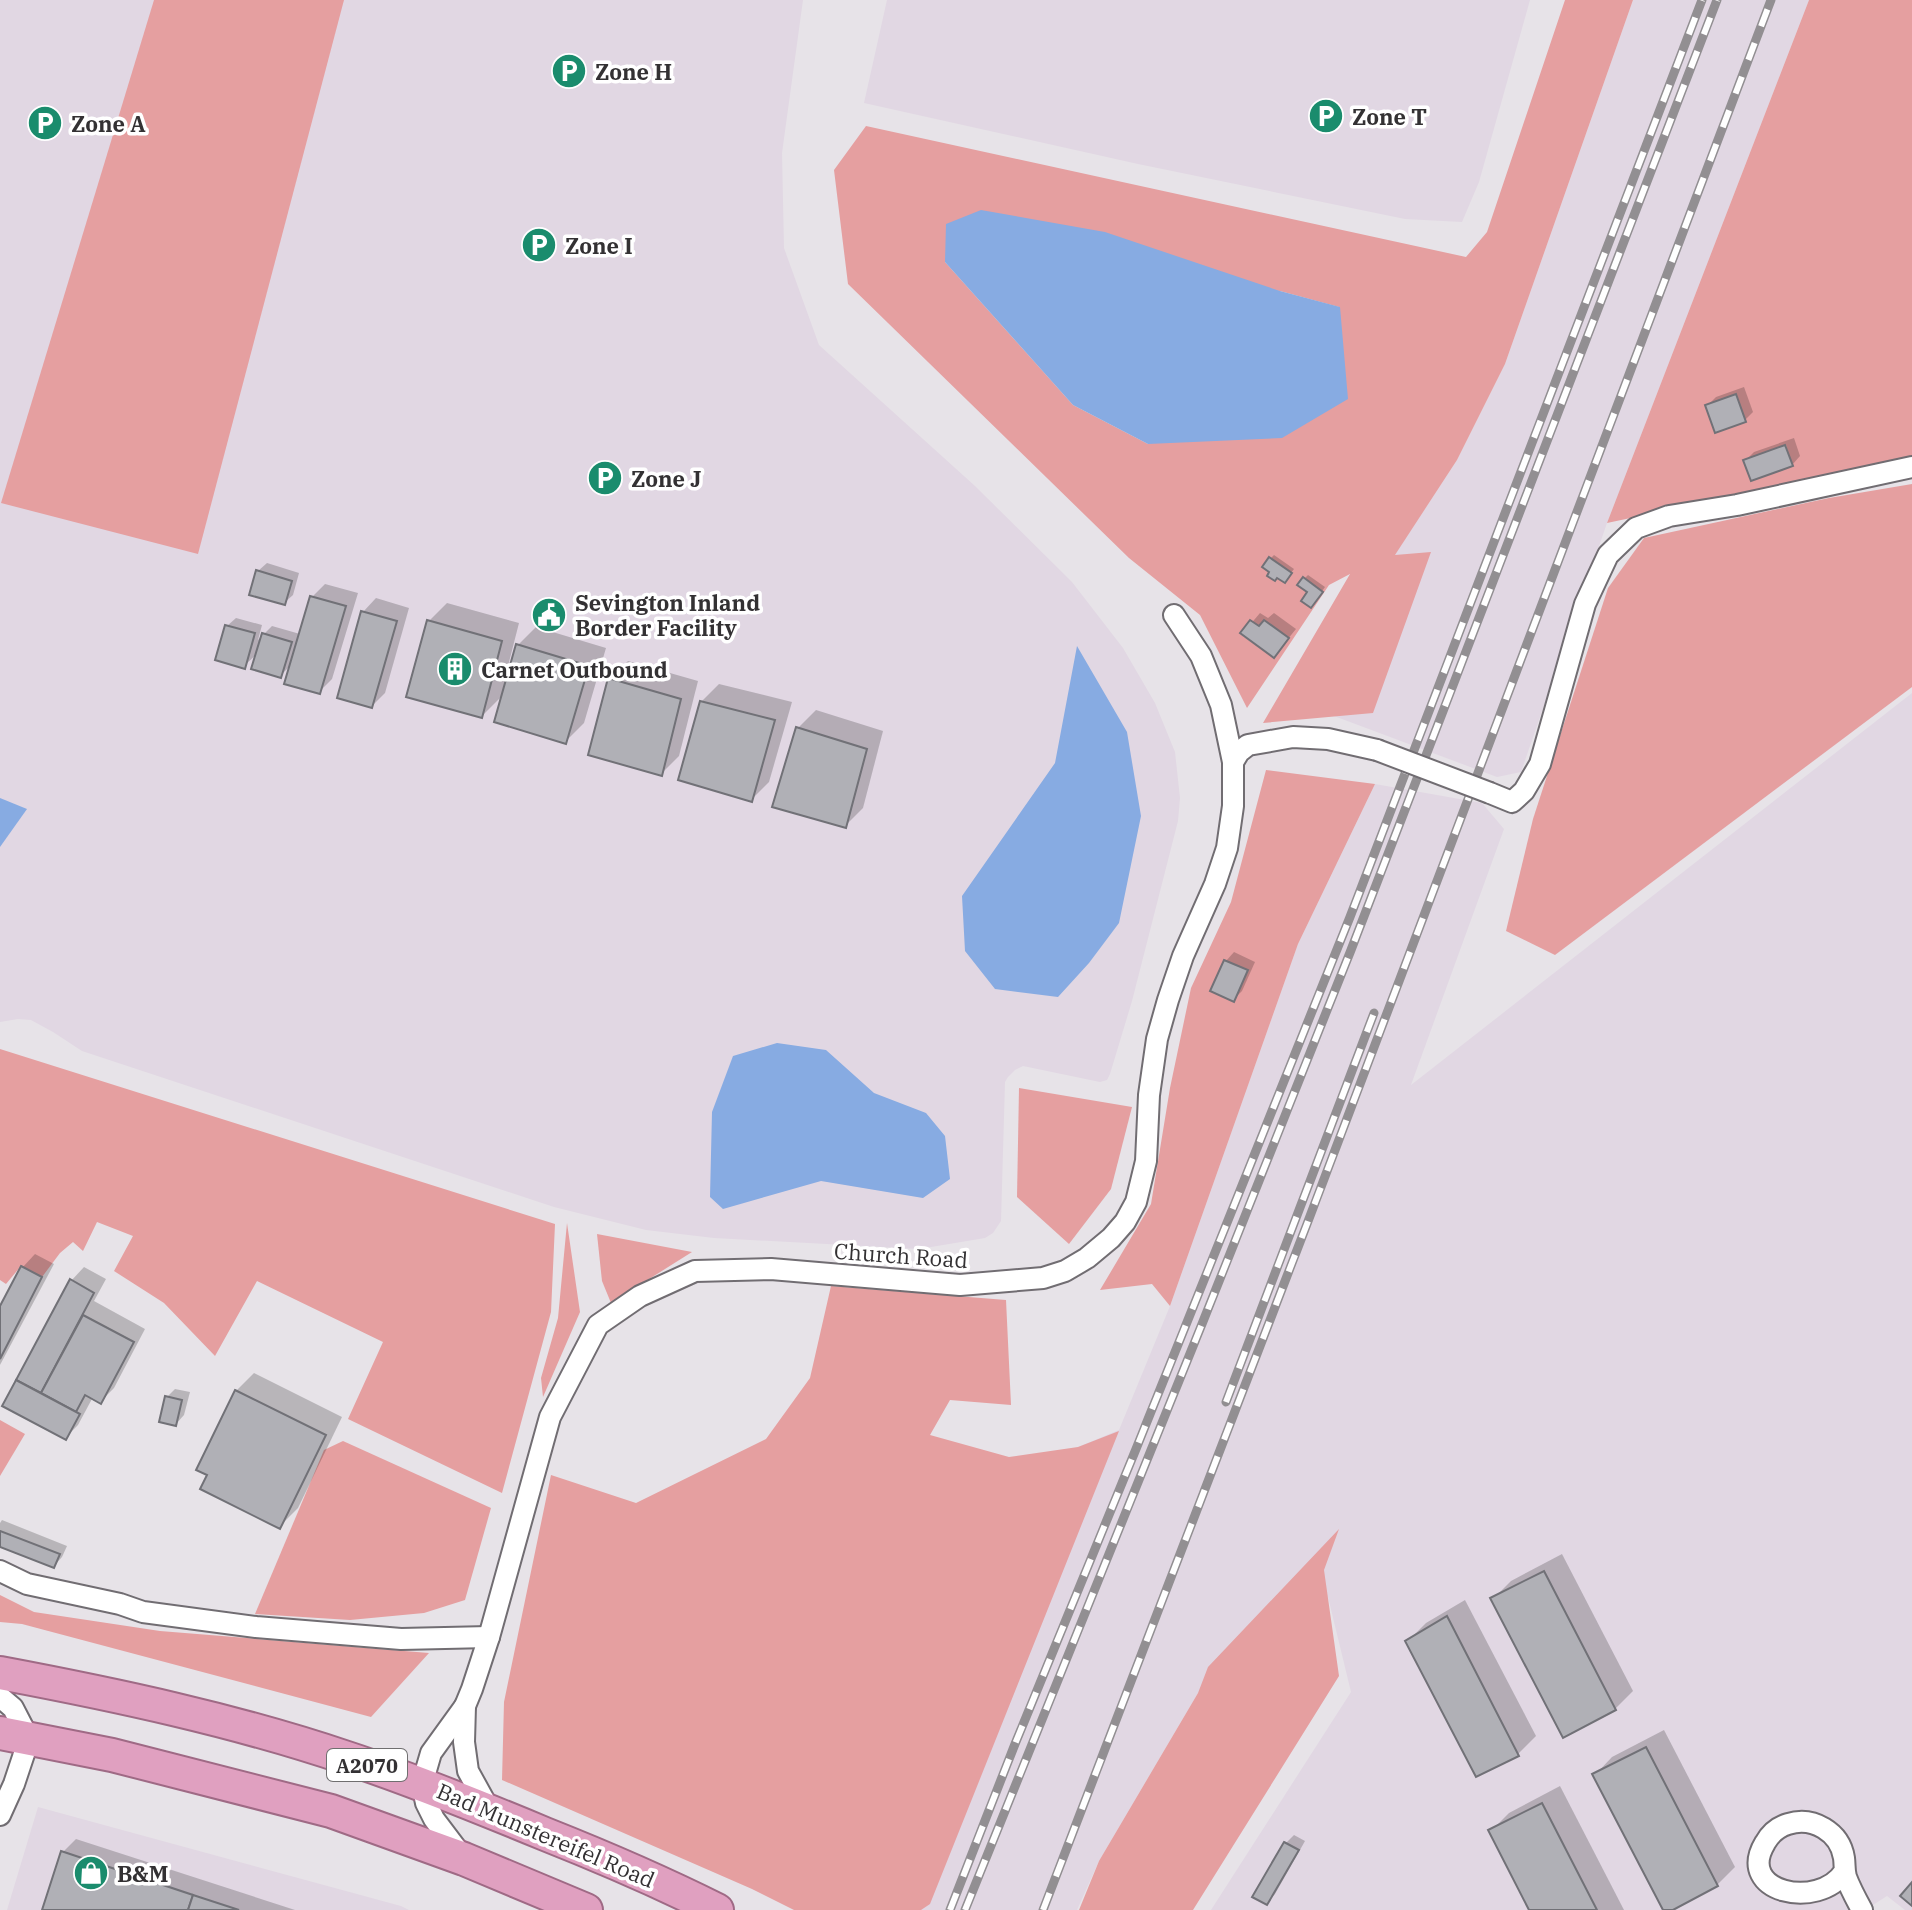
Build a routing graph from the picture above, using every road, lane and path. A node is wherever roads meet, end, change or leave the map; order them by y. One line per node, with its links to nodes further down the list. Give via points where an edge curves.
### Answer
1 (1912, 467): 3 (street, bridge, via 1669,516 1636,528 1608,555 1585,604 1540,764 1512,802 1377,750 1328,739 1293,737 1248,745)
2 (1174, 615): 3 (street, Church Road, via 1201,656 1221,705)
3 (1233, 762): 5 (street, Church Road, via 1227,848 1183,956 1157,1039 1146,1161 1125,1222 1087,1258 1043,1278 960,1285 771,1269 695,1271 640,1296 598,1325 550,1417)
4 (0, 1571): 5 (street, via 27,1584 143,1612 401,1639)
5 (489, 1637): 8 (street, Church Road)
6 (0, 1673): 10 (highway, Bad Munstereifel Road / A2070, via 261,1732)
7 (0, 1697): 9 (street, via 13,1708)
8 (465, 1706): 10 (street, Church Road, via 431,1753); 11 (street, Church Road, via 468,1771)
9 (14, 1736): 12 (street, via 14,1784); 13 (highway, A2070, via 112,1755 331,1811)
10 (422, 1784): 11 (highway, Bad Munstereifel Road / A2070); 13 (street, via 434,1819)
11 (490, 1811): 17 (highway, Bad Munstereifel Road / A2070)
12 (0, 1815)
13 (464, 1859): 16 (highway, A2070)
14 (1844, 1872): 15 (street); 15 (street, via 1841,1846 1809,1822 1783,1826 1763,1847 1761,1876 1777,1900 1790,1906); 18 (street)
15 (1824, 1907)
16 (586, 1910)
17 (717, 1910)
18 (1862, 1910)

